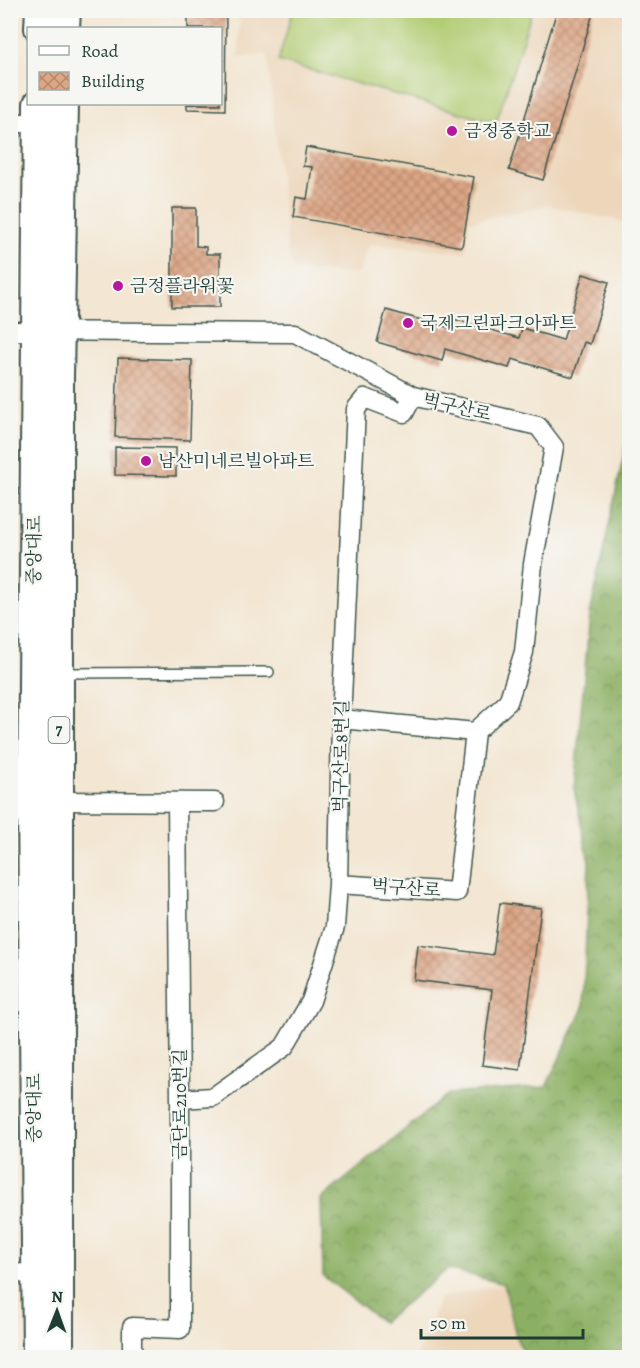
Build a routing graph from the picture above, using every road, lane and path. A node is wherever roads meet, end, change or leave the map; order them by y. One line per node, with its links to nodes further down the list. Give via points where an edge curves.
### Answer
1 (39, 10): 3 (main road)
2 (66, 10): 4 (main road)
3 (39, 27)
4 (65, 27)
5 (43, 115): 6 (main road, 중앙대로 / 7)
6 (36, 331): 7 (street, 벅구산로, via 295,333); 9 (main road, 중앙대로 / 7); 14 (main road, 중앙대로 / 7)
7 (413, 396): 10 (street, 벅구산로8번길, via 404,413 366,398 356,409); 11 (street, 벅구산로, via 538,426 554,447 533,564 524,652 508,702)
8 (269, 672): 9 (lane)
9 (60, 673): 14 (main road, 중앙대로 / 7)
10 (341, 719): 11 (street); 15 (street, 벅구산로8번길)
11 (475, 732): 15 (street, 벅구산로, via 457,892)
12 (177, 802): 13 (street); 14 (street); 16 (street, 금단로210번길)
13 (215, 802)
14 (33, 803): 17 (main road, 중앙대로 / 7)
15 (338, 884): 16 (street, 벅구산로8번길, via 335,927 311,1001 284,1047 213,1097)
16 (180, 1099): 20 (street, 금단로210번길, via 180,1329 132,1327)
17 (35, 1274): 18 (main road, 중앙대로 / 7); 19 (main road, 중앙대로 / 7)
18 (37, 1358)
19 (59, 1358)
20 (132, 1358)

